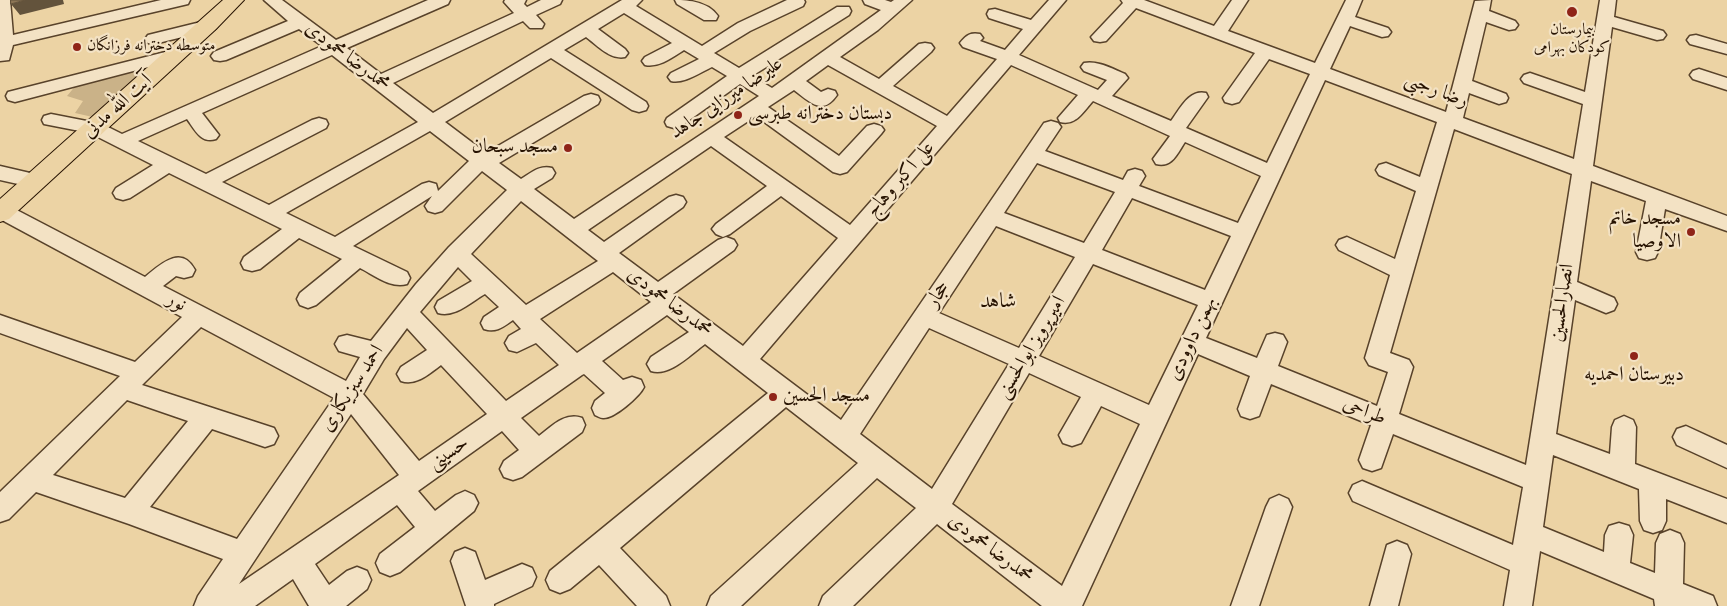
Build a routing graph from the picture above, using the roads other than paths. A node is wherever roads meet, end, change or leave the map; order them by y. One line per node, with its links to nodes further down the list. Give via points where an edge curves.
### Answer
1 (2, 0): 35 (street)
2 (182, 0): 35 (street)
3 (234, 0): 24 (main road, آیت الله مدنی)
4 (272, 0): 22 (street, محمدرضا محمودی)
5 (442, 0): 36 (street)
6 (554, 0): 18 (street)
7 (683, 0): 20 (street)
8 (1058, 0): 25 (street, علی اکبر وهاج)
9 (1354, 0): 21 (street, بهمن داوودی)
10 (1131, 1): 28 (street, رضا رجبی); 30 (street)
11 (1234, 2): 28 (street)
12 (620, 4): 26 (street); 34 (street)
13 (860, 4): 14 (street); 52 (street)
14 (899, 4): 46 (street, علیرضا میرزایی جاهد, via 878,29)
15 (1482, 7): 23 (street); 57 (street)
16 (791, 8): 45 (street, via 744,27)
17 (1607, 10): 29 (street); 68 (street, انصارالحسین)
18 (526, 13): 56 (street)
19 (995, 14): 25 (street)
20 (710, 16)
21 (1345, 19): 27 (street); 51 (street, بهمن داوودی)
22 (300, 22): 36 (street, محمدرضا محمودی); 44 (street)
23 (1509, 25)
24 (209, 26): 32 (street); 43 (main road, آیت الله مدنی)
25 (1034, 27): 42 (street, علی اکبر وهاج)
26 (585, 28): 38 (street); 41 (street)
27 (1382, 32)
28 (1218, 33): 40 (street, رضا رجبی)
29 (1657, 34)
30 (1100, 37)
31 (974, 38): 42 (street, via 969,43)
32 (154, 39)
33 (1696, 40): 39 (street)
34 (685, 43): 45 (street); 48 (street)
35 (2, 47)
36 (333, 47): 56 (street, محمدرضا محمودی); 71 (street)
37 (925, 48): 59 (street)
38 (550, 49): 70 (street, via 633,102); 74 (street)
39 (1727, 49)
40 (1266, 51): 51 (street, رضا رجبی); 65 (street)
41 (619, 53)
42 (1012, 53): 47 (street); 61 (street); 77 (street, علی اکبر وهاج)
43 (177, 54): 62 (street); 78 (main road, آیت الله مدنی)
44 (220, 56)
45 (707, 56): 52 (street); 53 (street)
46 (827, 57): 55 (street, علیرضا میرزایی جاهد); 59 (street)
47 (1043, 59)
48 (651, 61)
49 (1090, 68): 61 (street, حجار, via 1125,80)
50 (1727, 69): 58 (street, via 1699,68)
51 (1320, 72): 73 (street, رضا رجبی); 91 (street, بهمن داوودی)
52 (739, 76): 63 (street); 75 (street)
53 (677, 77)
54 (1530, 79): 68 (street)
55 (794, 81): 60 (street, via 821,102); 63 (street, علیرضا میرزایی جاهد)
56 (380, 82): 74 (street, محمدرضا محمودی)
57 (1462, 84): 66 (street); 73 (street)
58 (1727, 84)
59 (881, 87): 77 (street)
60 (828, 95)
61 (1095, 95): 80 (street); 84 (street, حجار, via 1059,123)
62 (14, 96)
63 (772, 96): 69 (street, علیرضا میرزایی جاهد)
64 (1199, 97): 80 (street)
65 (1232, 98)
66 (1500, 98)
67 (591, 100): 86 (street)
68 (1593, 101): 89 (street, انصارالحسین)
69 (756, 107): 79 (street, via 840,166); 82 (street, علیرضا میرزایی جاهد)
70 (610, 109)
71 (190, 110): 81 (street); 83 (street)
72 (51, 120): 78 (street)
73 (1450, 120): 89 (street, رضا رجبی); 97 (street)
74 (432, 122): 86 (street, محمدرضا محمودی); 103 (street)
75 (674, 122)
76 (319, 124): 94 (street)
77 (949, 125): 109 (street, علی اکبر وهاج)
78 (95, 128): 83 (street); 93 (main road, آیت الله مدنی)
79 (874, 130)
80 (1178, 132): 85 (street); 91 (street)
81 (208, 134)
82 (711, 137): 96 (street); 107 (street, علیرضا میرزایی جاهد)
83 (122, 141): 87 (street)
84 (1034, 154): 95 (street); 104 (street, حجار)
85 (1163, 159)
86 (483, 162): 98 (street, محمدرضا محمودی); 111 (street, via 432,197)
87 (169, 164): 94 (street); 99 (street)
88 (1386, 170): 97 (street)
89 (1583, 170): 100 (street, رضا رجبی); 122 (street, انصارالحسین)
90 (545, 173): 98 (street, احمد سبزیکاری)
91 (1272, 173): 108 (street, بهمن داوودی)
92 (0, 174): 93 (street)
93 (36, 181): 102 (main road, آیت الله مدنی)
94 (205, 182): 103 (street)
95 (1132, 182): 108 (street); 114 (street, امیرپرویز ابوالحسنی)
96 (780, 186): 109 (street); 124 (street, حسینی)
97 (1426, 187): 119 (street)
98 (520, 189): 107 (street, محمدرضا محمودی); 113 (street, احمد سبزیکاری)
99 (122, 193)
100 (1657, 198): 105 (street, رضا رجبی); 112 (street)
101 (676, 202): 115 (street)
102 (1, 212): 123 (street, نور)
103 (269, 214): 106 (street)
104 (992, 216): 114 (street); 131 (street, حجار)
105 (1727, 224)
106 (298, 228): 111 (street); 117 (street)
107 (573, 230): 115 (street, محمدرضا محمودی)
108 (1244, 232): 126 (street, بهمن داوودی)
109 (852, 237): 142 (street, علی اکبر وهاج)
110 (1347, 245): 119 (street)
111 (336, 247): 116 (street)
112 (1647, 252)
113 (457, 253): 121 (street); 129 (street, احمد سبزیکاری)
114 (1089, 253): 126 (street); 143 (street, امیرپرویز ابوالحسنی)
115 (608, 257): 124 (street, محمدرضا محمودی); 132 (street)
116 (358, 258): 120 (street); 125 (street)
117 (252, 263)
118 (184, 270): 123 (street, via 175,265)
119 (1402, 271): 157 (street, via 1377,358 1401,367)
120 (399, 278)
121 (487, 282): 128 (street); 132 (street)
122 (1566, 287): 127 (street); 164 (street, انصارالحسین)
123 (146, 288): 130 (street, نور)
124 (662, 298): 135 (street, محمدرضا محمودی); 144 (street, حسینی)
125 (308, 300)
126 (1211, 301): 136 (street, بهمن داوودی)
127 (1606, 304)
128 (446, 307)
129 (406, 313): 140 (street, احمد سبزیکاری); 141 (street)
130 (198, 315): 148 (street); 151 (street, نور)
131 (925, 316): 143 (street); 163 (street, حجار)
132 (525, 319): 133 (street); 139 (street); 144 (street)
133 (492, 322)
134 (0, 324): 148 (street)
135 (706, 332): 142 (street, محمدرضا محمودی); 145 (street)
136 (1192, 342): 146 (street, طراحی); 156 (street, بهمن داوودی)
137 (1275, 342): 146 (street)
138 (347, 344): 140 (street)
139 (517, 344)
140 (376, 352): 151 (street, احمد سبزیکاری)
141 (443, 352): 147 (street); 155 (street)
142 (744, 361): 149 (street, محمدرضا محمودی)
143 (1024, 361): 150 (street); 178 (street, امیرپرویز ابوالحسنی)
144 (580, 363): 152 (street); 155 (street, حسینی)
145 (659, 364)
146 (1264, 371): 153 (street); 157 (street, طراحی)
147 (409, 374)
148 (131, 381): 154 (street); 171 (street)
149 (786, 393): 163 (street, محمدرضا محمودی); 187 (street)
150 (1096, 393): 156 (street); 160 (street)
151 (350, 395): 174 (street); 188 (street, احمد سبزیکاری)
152 (619, 396)
153 (1250, 409)
154 (208, 416): 161 (street); 181 (street)
155 (504, 417): 165 (street); 174 (street, حسینی)
156 (1155, 419): 206 (street, بهمن داوودی)
157 (1384, 420): 167 (street); 172 (street, طراحی)
158 (573, 425): 165 (street)
159 (1624, 427): 170 (street)
160 (1072, 435)
161 (265, 436)
162 (1686, 436): 166 (street)
163 (844, 437): 168 (street, محمدرضا محمودی)
164 (1543, 440): 170 (street); 172 (street, انصارالحسین)
165 (537, 451): 169 (street)
166 (1727, 457)
167 (1372, 460)
168 (877, 462): 178 (street, محمدرضا محمودی); 204 (street)
169 (513, 469)
170 (1622, 471): 173 (street)
171 (31, 479): 179 (street); 181 (street)
172 (1537, 481): 184 (street, انصارالحسین)
173 (1652, 482): 180 (street); 182 (street)
174 (408, 483): 183 (street); 190 (street, حسینی)
175 (1362, 493): 193 (street)
176 (465, 503): 183 (street)
177 (1279, 507): 207 (street)
178 (936, 508): 205 (street, امیرپرویز ابوالحسنی); 206 (street, محمدرضا محمودی)
179 (0, 510)
180 (1727, 511)
181 (130, 512): 188 (street)
182 (1653, 521)
183 (434, 529): 192 (street)
184 (1529, 534): 193 (street, انصارالحسین); 194 (street)
185 (1618, 535): 194 (street)
186 (1670, 543): 198 (street)
187 (600, 546): 197 (street); 203 (street)
188 (242, 554): 201 (street, احمد سبزیکاری)
189 (1397, 554): 208 (street)
190 (296, 560): 200 (street); 202 (street, حسینی)
191 (465, 561): 199 (street)
192 (390, 563)
193 (1525, 564): 209 (street, انصارالحسین)
194 (1616, 570): 198 (street)
195 (522, 577): 199 (street)
196 (357, 580): 200 (street)
197 (560, 580)
198 (1668, 599): 210 (street)
199 (479, 602)
200 (324, 605)
201 (208, 606)
202 (231, 606)
203 (656, 606)
204 (722, 606)
205 (833, 606)
206 (1066, 606)
207 (1245, 606)
208 (1384, 606)
209 (1518, 606)
210 (1703, 606)

